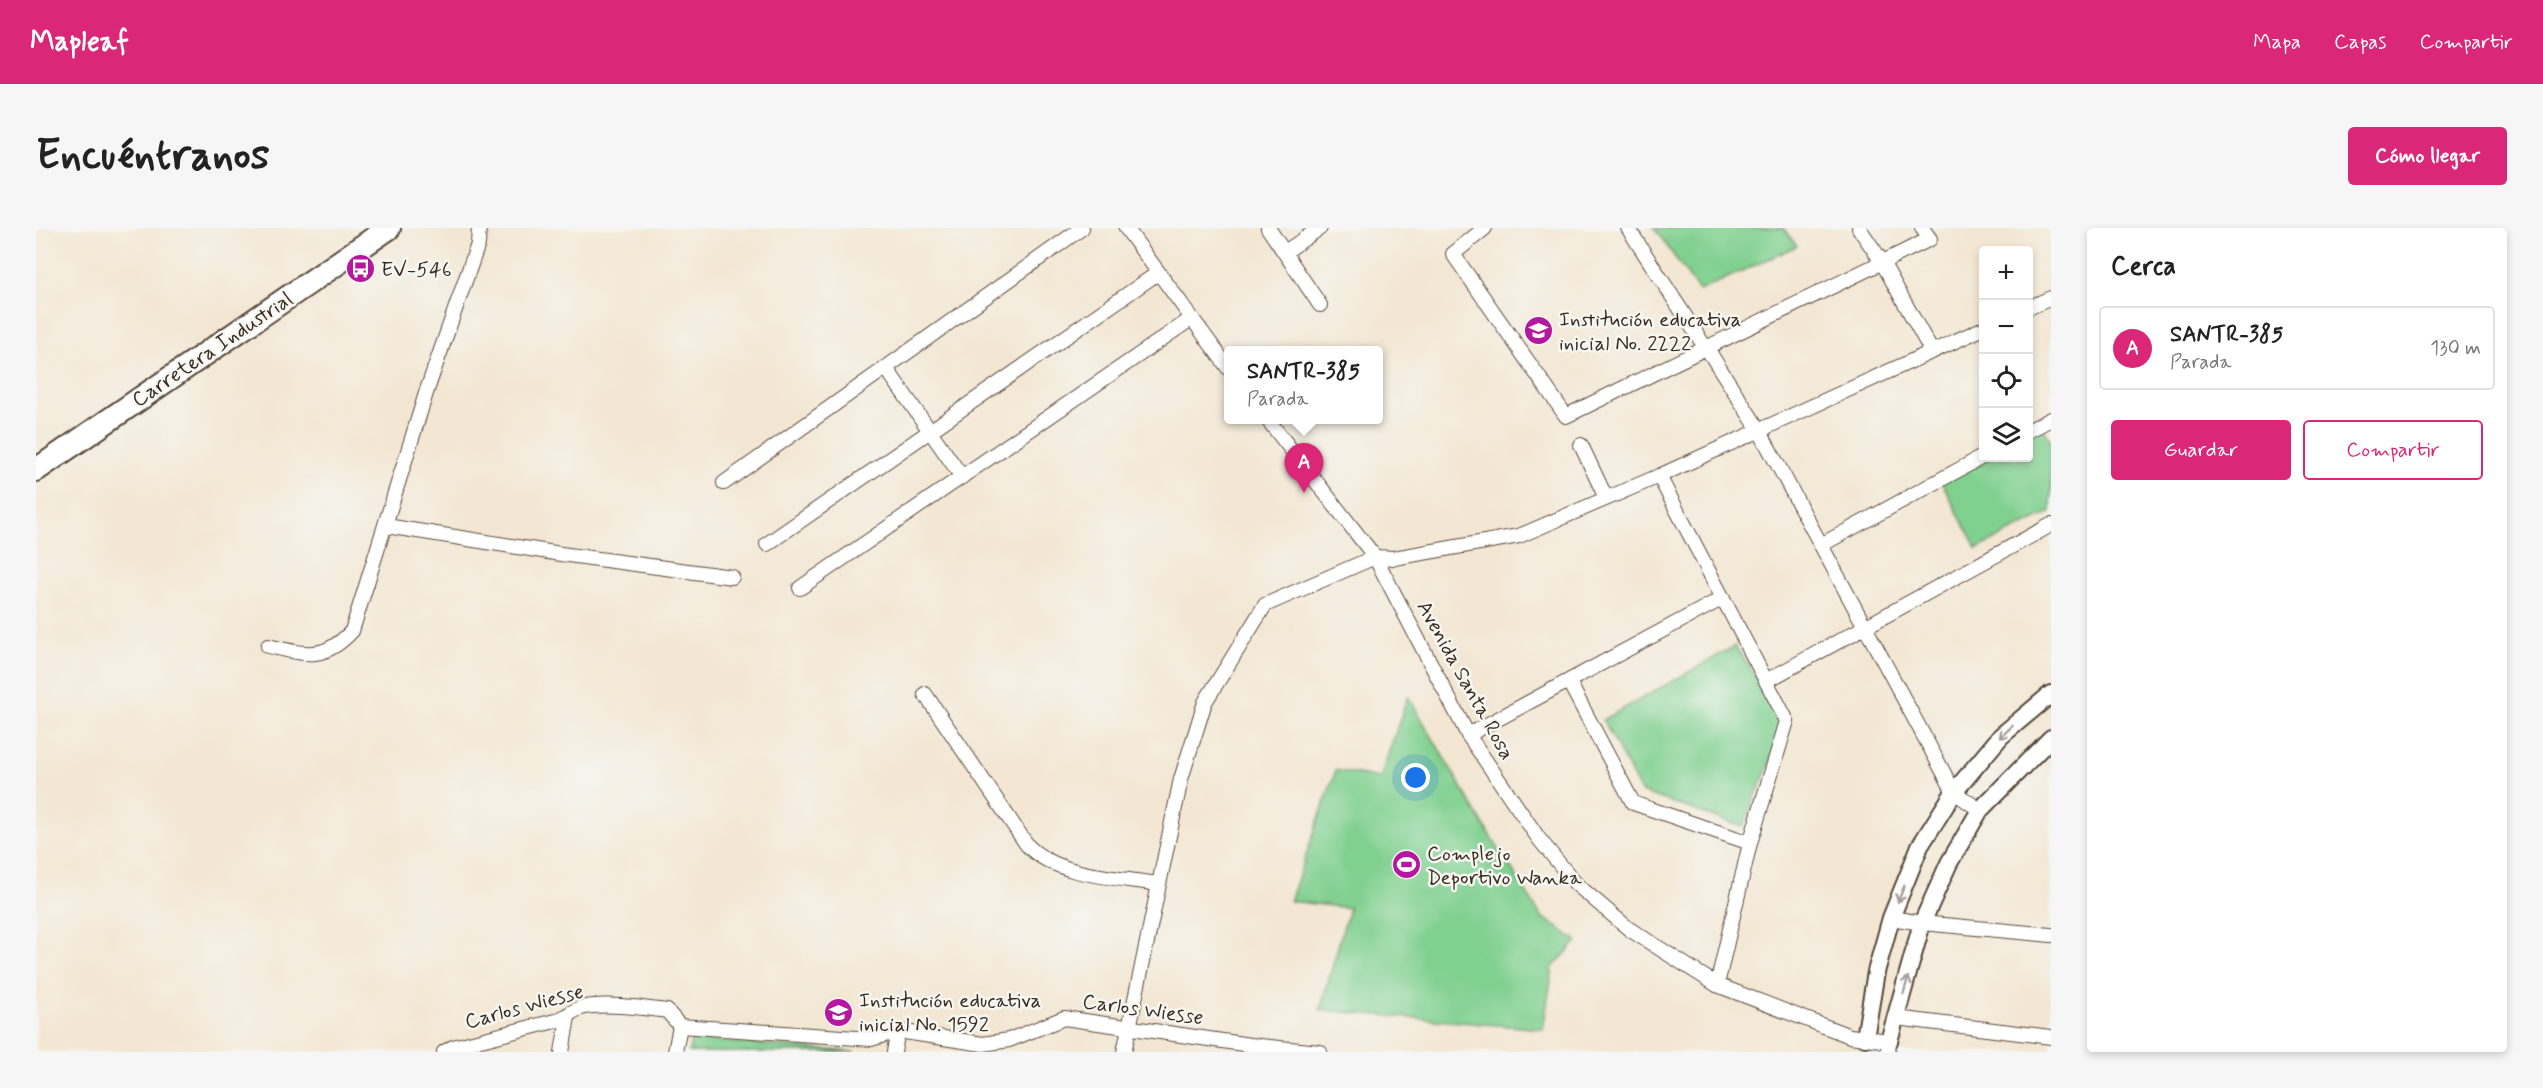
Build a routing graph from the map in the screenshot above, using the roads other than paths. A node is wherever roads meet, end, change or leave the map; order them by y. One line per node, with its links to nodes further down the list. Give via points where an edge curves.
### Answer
1 (389, 228): 30 (highway, Carretera Industrial)
2 (479, 228): 36 (street, via 478,244)
3 (1082, 228): 22 (street)
4 (1125, 228): 13 (street)
5 (1268, 228): 11 (street)
6 (1320, 228): 11 (street)
7 (1485, 228): 19 (street, via 1453,254 1566,417)
8 (1628, 228): 19 (street)
9 (1858, 228): 12 (street)
10 (1922, 228): 12 (street, via 1930,239)
11 (1285, 252): 15 (street)
12 (1882, 262): 19 (street); 20 (street)
13 (1158, 273): 17 (street); 27 (street)
14 (2051, 298): 16 (street)
15 (1320, 305)
16 (2033, 306)
17 (1191, 319): 21 (street); 32 (street)
18 (1979, 330): 20 (street)
19 (1706, 347): 26 (street)
20 (1932, 352): 26 (street)
21 (1224, 362)
22 (886, 368): 27 (street); 33 (street)
23 (2051, 419): 25 (street)
24 (1271, 424): 39 (street, Avenida Santa Rosa)
25 (2033, 428)
26 (1760, 430): 31 (street); 38 (street)
27 (930, 431): 32 (street); 37 (street)
28 (1581, 446): 34 (street)
29 (1979, 458): 38 (street)
30 (36, 470)
31 (1659, 476): 34 (street); 42 (street)
32 (962, 477): 41 (street)
33 (724, 483)
34 (1606, 498): 39 (street, via 1519,536 1394,558)
35 (2051, 525): 43 (street)
36 (386, 526): 40 (street); 44 (street, via 352,631 337,647 308,654)
37 (767, 544)
38 (1821, 545): 43 (street)
39 (1375, 557): 49 (street, Avenida Santa Rosa); 54 (street, via 1265,605 1205,702 1181,779)
40 (732, 577)
41 (800, 588)
42 (1723, 598): 45 (street); 46 (street)
43 (1865, 626): 45 (street); 51 (street)
44 (268, 646)
45 (1766, 681): 53 (street, via 1787,721)
46 (1569, 682): 49 (street); 53 (street, via 1633,803)
47 (925, 694): 54 (street, via 1027,845 1040,857 1065,868)
48 (2051, 694): 51 (street, one-way to 51, via 2001,736)
49 (1468, 735): 58 (street, Avenida Santa Rosa, via 1539,839 1576,884 1629,930)
50 (2051, 738): 52 (street)
51 (1954, 792): 52 (street); 55 (street, one-way to 55, via 1920,846)
52 (1980, 810): 56 (street, via 1948,863)
53 (1750, 843): 58 (street)
54 (1158, 884): 62 (street)
55 (1891, 918): 56 (street); 65 (street, via 1876,972)
56 (1922, 923): 57 (street); 60 (street, one-way to 56)
57 (2051, 935)
58 (1717, 985): 65 (street, Avenida Santa Rosa, via 1850,1036)
59 (568, 1017): 61 (street, Carlos Wiesse, via 580,1008 626,1005 667,1011); 69 (street, Carlos Wiesse); 70 (street)
60 (1896, 1018): 64 (street); 67 (street)
61 (680, 1026): 63 (street, Carlos Wiesse, via 871,1039); 71 (street)
62 (1128, 1029): 66 (street, Carlos Wiesse, via 1064,1018); 68 (street, Carlos Wiesse); 73 (street)
63 (898, 1031): 66 (street, Carlos Wiesse); 72 (street)
64 (2051, 1036)
65 (1864, 1045): 67 (street, Avenida Santa Rosa)
66 (1008, 1046)
67 (1889, 1046)
68 (1249, 1049): 74 (street, Carlos Wiesse)
69 (449, 1050)
70 (562, 1052)
71 (675, 1052)
72 (894, 1052)
73 (1124, 1052)
74 (1320, 1052)

